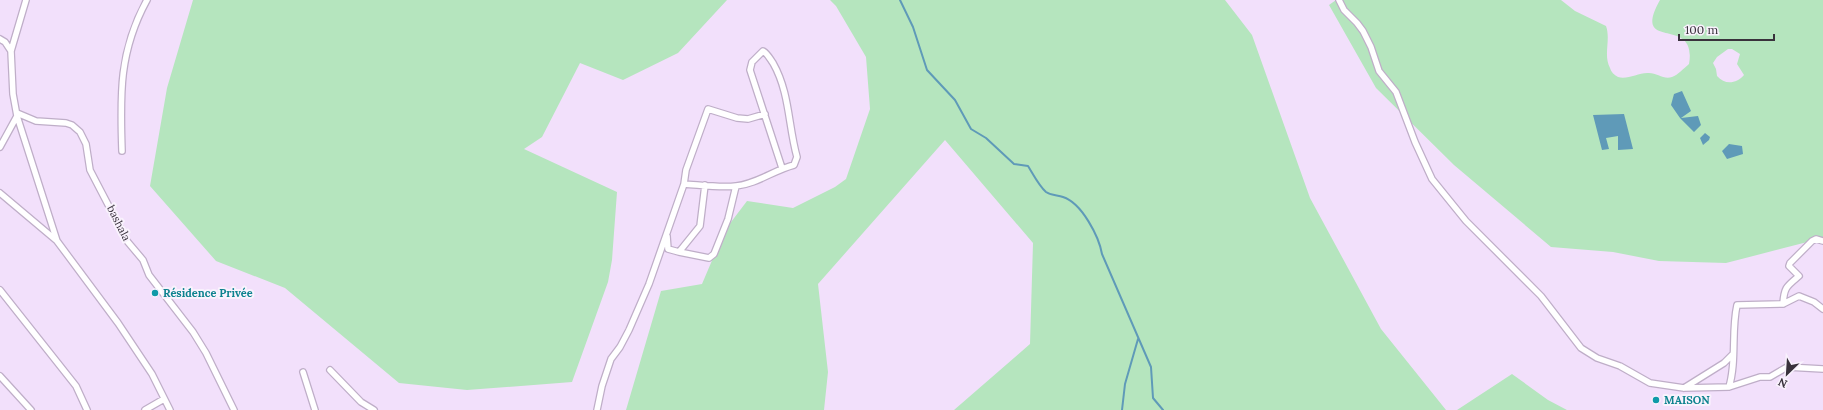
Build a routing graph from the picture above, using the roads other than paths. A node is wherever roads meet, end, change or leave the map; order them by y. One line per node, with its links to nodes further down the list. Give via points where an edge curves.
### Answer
1 (26, 0): 5 (street)
2 (147, 0): 10 (street, via 132,29 123,68 120,113)
3 (1339, 0): 29 (street, via 1344,10 1358,22 1371,47 1379,71 1396,92 1432,180 1466,221 1541,296 1581,348 1650,383)
4 (0, 39): 5 (street)
5 (11, 51): 6 (street, via 13,94)
6 (17, 114): 8 (street); 17 (street); 35 (street, bashala, via 36,122 66,123 80,132 86,144 90,170 127,241 143,260 149,275 193,332)
7 (765, 114): 11 (street); 11 (street, via 750,70 752,62 763,51 782,80 797,157 794,165); 12 (street, via 748,119 708,109 686,170)
8 (2, 140): 9 (street)
9 (0, 147)
10 (122, 150)
11 (782, 168): 14 (street, via 757,181)
12 (684, 184): 13 (street); 16 (street, via 675,204)
13 (705, 185): 14 (street); 19 (street, via 700,226)
14 (736, 186): 19 (street, via 728,219 714,254 709,258)
15 (0, 193): 17 (street)
16 (667, 234): 19 (street, via 668,249); 38 (street, via 639,309 611,360)
17 (57, 241): 30 (street, via 118,322 152,374)
18 (1823, 241): 21 (street, via 1812,241 1790,264 1799,276 1788,286)
19 (679, 252)
20 (0, 290): 32 (street, via 76,386)
21 (1783, 304): 22 (street, via 1799,296); 23 (street, via 1737,305)
22 (1823, 309)
23 (1732, 355): 28 (street, via 1732,378); 29 (street)
24 (1823, 369): 28 (street, via 1787,367 1770,377 1760,377)
25 (330, 370): 37 (street, via 361,402)
26 (302, 372): 36 (street)
27 (0, 376): 31 (street)
28 (1729, 387): 29 (street)
29 (1684, 388)
30 (164, 399): 33 (street); 34 (street)
31 (31, 410)
32 (87, 410)
33 (145, 410)
34 (170, 410)
35 (234, 410)
36 (315, 410)
37 (374, 410)
38 (597, 410)

